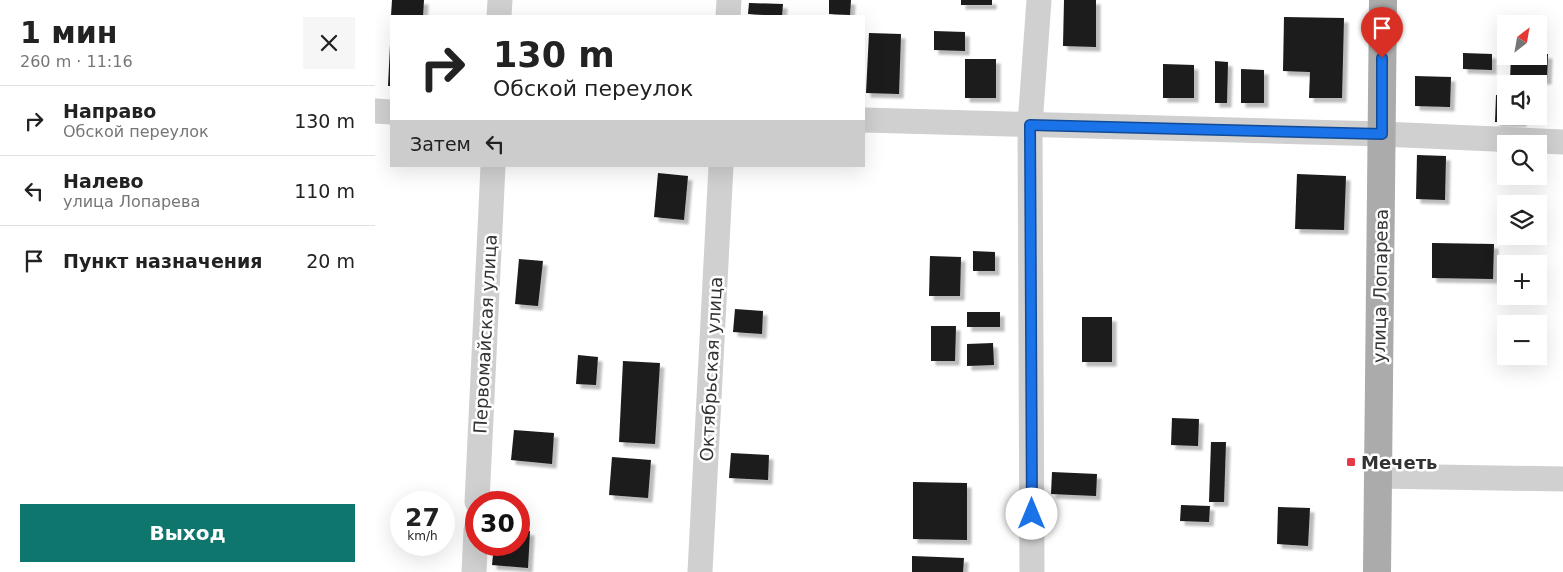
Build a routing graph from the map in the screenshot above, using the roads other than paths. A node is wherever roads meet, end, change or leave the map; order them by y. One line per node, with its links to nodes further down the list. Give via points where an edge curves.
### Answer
1 (500, 0): 5 (street)
2 (729, 0): 6 (street)
3 (1039, 0): 10 (street)
4 (1383, 0): 11 (main road, улица Лопарева)
5 (499, 15)
6 (728, 15)
7 (375, 111): 8 (street)
8 (390, 112)
9 (865, 120): 10 (street)
10 (1030, 125): 11 (street); 21 (street)
11 (1382, 134): 12 (street); 15 (main road, улица Лопарева)
12 (1563, 142)
13 (493, 167): 17 (street, Первомайская улица)
14 (721, 167): 20 (street, Октябрьская улица)
15 (1377, 476): 16 (street); 22 (main road, улица Лопарева)
16 (1563, 479)
17 (478, 491)
18 (475, 556): 19 (street)
19 (474, 572)
20 (700, 572)
21 (1032, 572)
22 (1377, 572)

